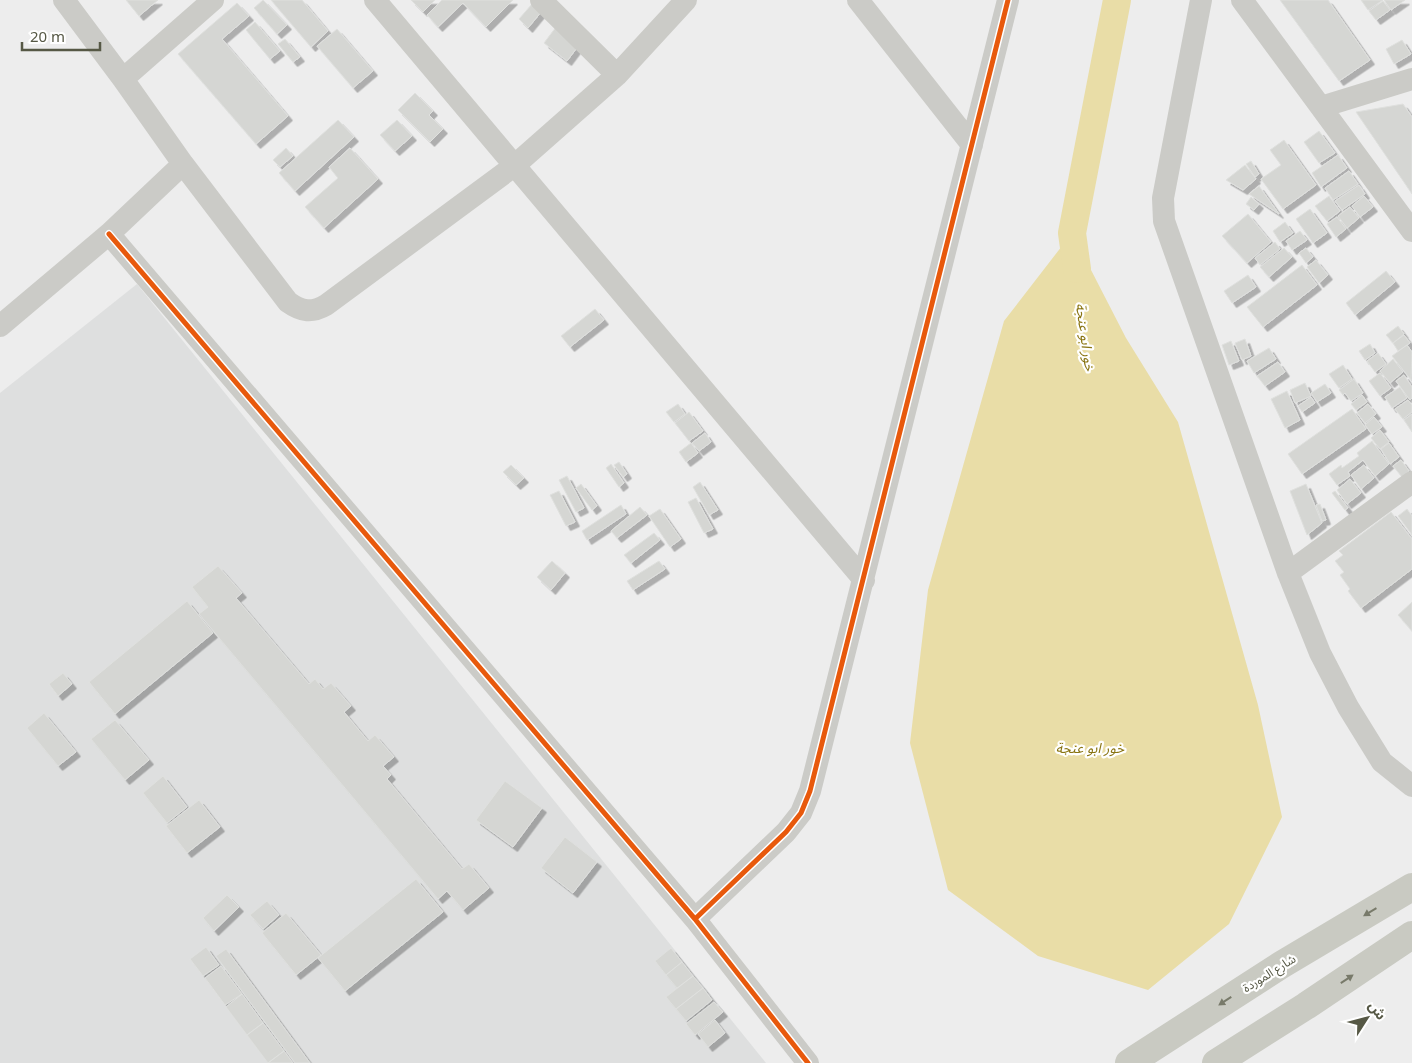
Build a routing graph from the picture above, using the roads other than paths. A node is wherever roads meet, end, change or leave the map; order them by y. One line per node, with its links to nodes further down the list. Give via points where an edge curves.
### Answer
1 (64, 0): 11 (street)
2 (213, 0): 11 (street)
3 (375, 0): 16 (street)
4 (541, 0): 10 (street)
5 (686, 0): 10 (street)
6 (858, 0): 14 (street)
7 (1008, 0): 14 (street)
8 (1201, 0): 21 (street, via 1163,198 1164,222)
9 (1242, 0): 13 (street)
10 (617, 75): 16 (street)
11 (123, 79): 15 (street)
12 (1412, 79): 13 (street)
13 (1321, 107): 17 (street)
14 (972, 145): 22 (street)
15 (183, 164): 16 (street, via 288,302 306,311 326,305); 18 (street)
16 (514, 166): 22 (street)
17 (1412, 231)
18 (109, 234): 19 (street); 25 (street)
19 (0, 326)
20 (1412, 482): 21 (street)
21 (1288, 573): 23 (street, via 1320,653 1348,707 1382,762)
22 (864, 580): 25 (street, via 816,772 801,812 786,832)
23 (1412, 786)
24 (1412, 887): 28 (main road, شارع الموردة, one-way to 28, via 1281,965)
25 (695, 919): 27 (street)
26 (1412, 935): 29 (main road, one-way to 26)
27 (808, 1063)
28 (1129, 1063)
29 (1216, 1063)

